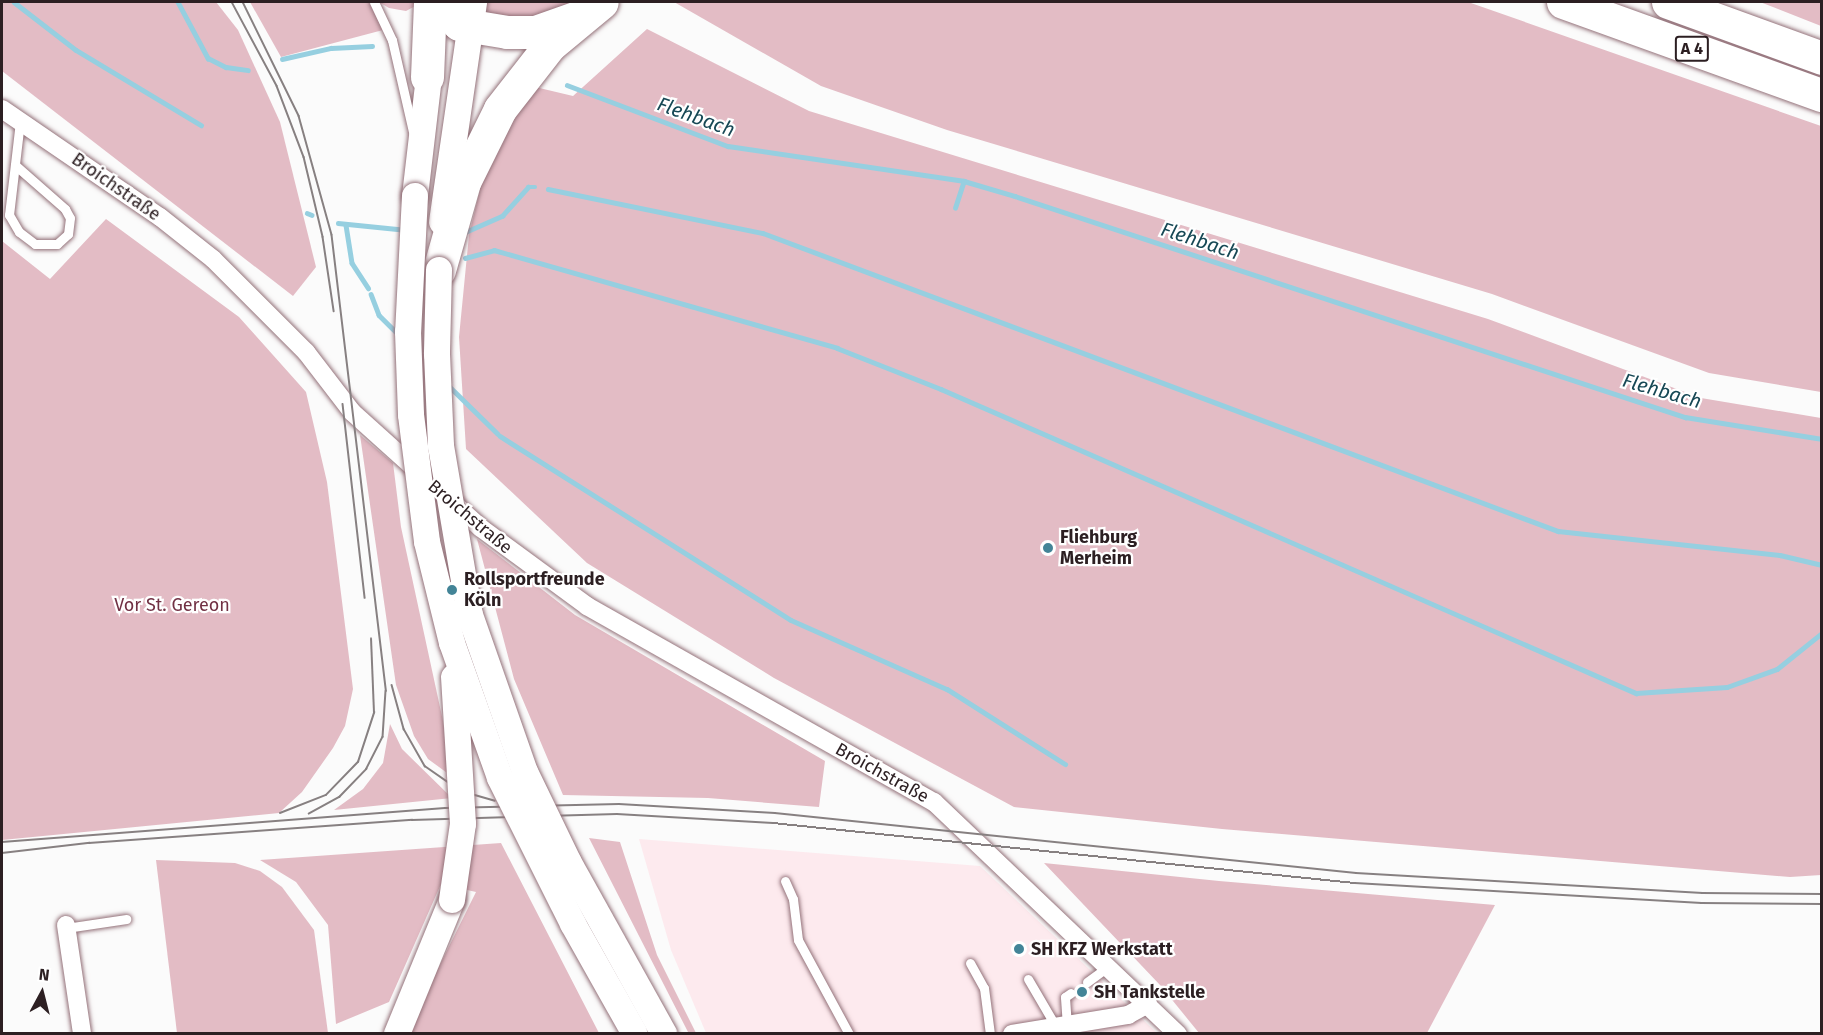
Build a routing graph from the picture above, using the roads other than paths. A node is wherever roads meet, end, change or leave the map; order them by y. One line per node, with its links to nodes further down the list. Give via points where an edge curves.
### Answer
1 (374, 2): 15 (lane, via 392,39 406,112)
2 (430, 2): 11 (highway)
3 (442, 2): 11 (main road)
4 (448, 2): 9 (highway, via 453,20)
5 (1563, 2): 12 (highway, A 4)
6 (1668, 2): 7 (highway, A 4)
7 (1689, 7): 10 (highway, A 4)
8 (591, 9): 9 (highway, via 535,32); 17 (highway, via 537,60 500,109)
9 (471, 14): 17 (main road)
10 (1821, 58)
11 (427, 77): 15 (main road)
12 (1821, 94)
13 (2, 109): 14 (street, Broichstraße)
14 (20, 121): 16 (lane); 24 (street, Broichstraße, via 160,217 213,259 306,352 352,412 489,534 587,606 934,802)
15 (418, 148): 19 (main road, bridge, via 408,332 411,415 428,542)
16 (15, 165): 16 (lane, via 9,215 19,232 35,244 57,244 70,228 65,208)
17 (451, 198): 18 (highway)
18 (439, 270): 33 (main road, bridge, via 437,365 441,446 470,615 529,782)
19 (452, 644): 31 (main road, bridge, via 463,798 461,851 452,900); 32 (main road, bridge, via 500,778 573,924)
20 (784, 880): 34 (lane, via 793,898 798,940)
21 (126, 919): 22 (lane)
22 (66, 927): 30 (street)
23 (970, 963): 35 (lane, via 984,988)
24 (1108, 967): 26 (lane); 28 (street, Broichstraße)
25 (1028, 978): 29 (lane)
26 (1087, 982)
27 (1071, 993): 29 (lane, via 1065,997)
28 (1148, 1005): 29 (street, via 1128,1015); 37 (street, Broichstraße)
29 (1061, 1026): 36 (street)
30 (82, 1034)
31 (397, 1034)
32 (635, 1034)
33 (664, 1034)
34 (849, 1034)
35 (990, 1034)
36 (1012, 1034)
37 (1178, 1034)

